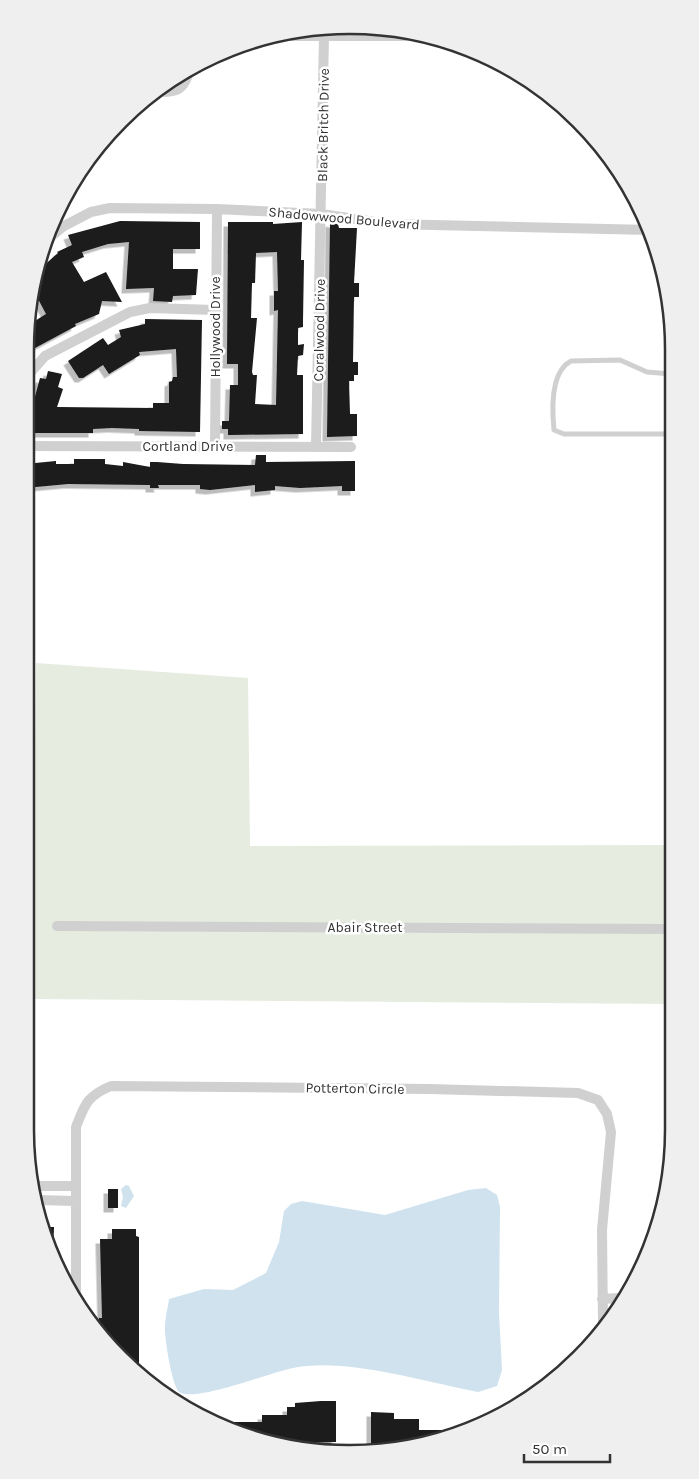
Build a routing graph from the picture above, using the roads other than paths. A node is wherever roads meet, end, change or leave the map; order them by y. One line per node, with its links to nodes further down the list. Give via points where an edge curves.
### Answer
1 (308, 36): 2 (street)
2 (324, 36): 3 (street); 7 (street, Black Britch Drive)
3 (391, 36)
4 (186, 79): 5 (street, via 176,92)
5 (167, 92)
6 (217, 209): 7 (street, Shadowwood Boulevard); 9 (street, Shadowwood Boulevard, via 110,208 91,212); 10 (street, Hollywood Drive)
7 (322, 214): 8 (street, Shadowwood Boulevard, via 389,224); 16 (street, Coralwood Drive)
8 (641, 230)
9 (57, 232)
10 (215, 310): 11 (street, via 150,308 130,312 45,356); 15 (street, Hollywood Drive)
11 (34, 369)
12 (665, 374): 13 (lane, via 647,372 620,360 571,361 565,365 555,388 552,413 554,430 564,434)
13 (665, 434)
14 (34, 446): 15 (street, Cortland Drive)
15 (214, 446): 16 (street, Cortland Drive)
16 (316, 446): 17 (street, Cortland Drive)
17 (351, 447)
18 (57, 926): 19 (street, Abair Street)
19 (665, 929)
20 (39, 1186): 21 (street)
21 (76, 1186): 23 (street, Potterton Circle); 25 (street, Potterton Circle, via 76,1127 86,1102 111,1086 578,1093 598,1100 607,1114 611,1132 602,1230)
22 (42, 1200): 23 (street)
23 (76, 1201): 24 (street, Potterton Circle)
24 (76, 1287)
25 (602, 1298): 26 (street); 27 (street, Potterton Circle)
26 (616, 1298)
27 (604, 1317)

